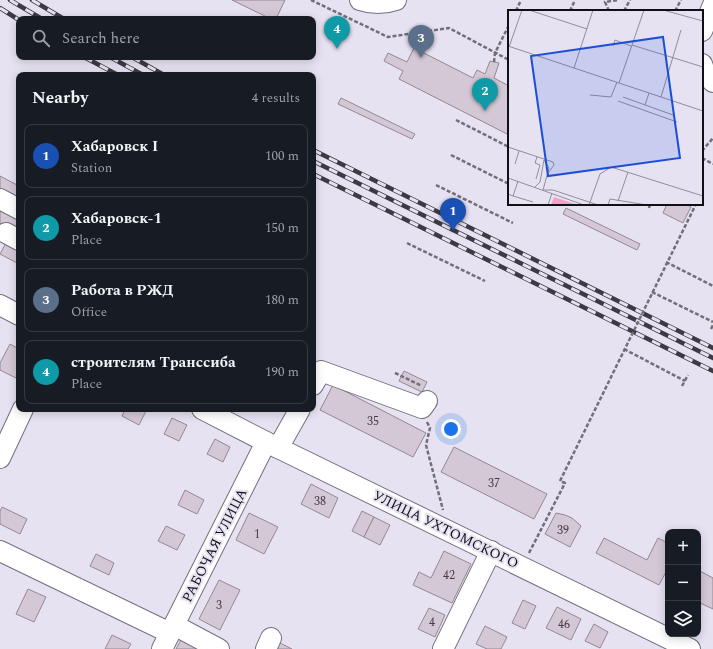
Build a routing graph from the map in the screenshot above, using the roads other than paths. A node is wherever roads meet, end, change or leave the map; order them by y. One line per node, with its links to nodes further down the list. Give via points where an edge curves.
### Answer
1 (360, 0): 2 (street, via 369,3)
2 (396, 0)
3 (703, 66): 4 (street)
4 (713, 82)
5 (703, 85): 6 (street)
6 (713, 90)
7 (0, 199): 8 (street)
8 (16, 207)
9 (0, 305): 10 (street)
10 (16, 313)
11 (316, 380): 12 (street, via 321,371)
12 (424, 399)
13 (22, 412): 17 (street)
14 (208, 412): 16 (street, УЛИЦА УХТОМСКОГО)
15 (298, 412): 16 (street, РАБОЧАЯ УЛИЦА)
16 (272, 445): 19 (street, УЛИЦА УХТОМСКОГО); 20 (street, РАБОЧАЯ УЛИЦА)
17 (0, 458)
18 (0, 551): 20 (street)
19 (491, 551): 22 (street); 23 (street, УЛИЦА УХТОМСКОГО)
20 (168, 636): 21 (street)
21 (219, 649)
22 (443, 649)
23 (690, 649)

